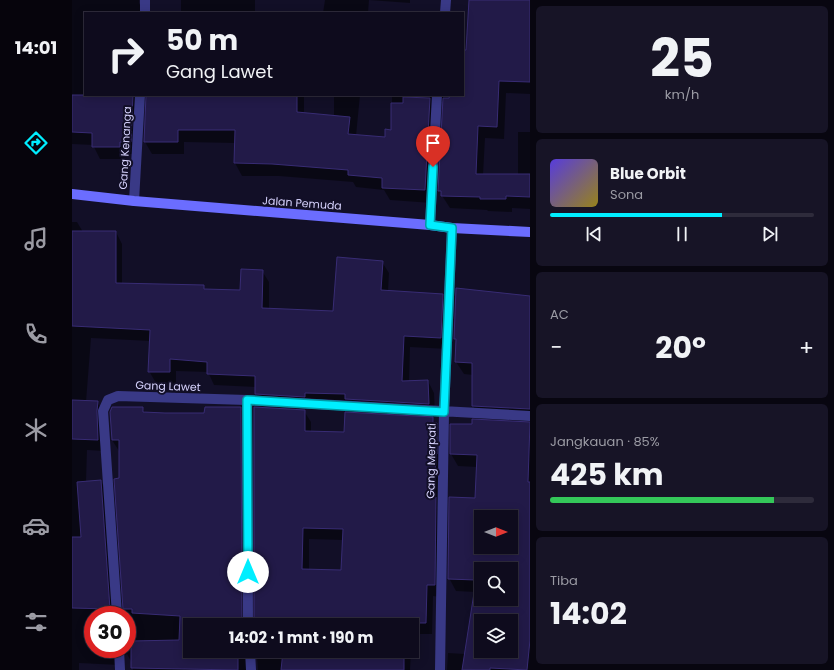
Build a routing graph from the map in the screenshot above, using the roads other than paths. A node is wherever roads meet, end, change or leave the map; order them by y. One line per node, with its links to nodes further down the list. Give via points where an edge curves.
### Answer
1 (145, 0): 3 (street)
2 (446, 0): 4 (street)
3 (145, 12)
4 (445, 12)
5 (140, 96): 8 (street, Gang Kenanga)
6 (437, 96): 9 (street)
7 (72, 194): 8 (main road, Jalan Pemuda)
8 (134, 202): 9 (main road, Jalan Pemuda)
9 (430, 225): 10 (main road, Jalan Pemuda)
10 (452, 228): 11 (main road, Jalan Pemuda); 13 (street, Gang Merpati)
11 (530, 232)
12 (247, 400): 13 (street, Gang Lawet); 15 (street, Gang Lawet, via 118,396 108,400 103,411); 16 (street)
13 (444, 412): 14 (street, Gang Lawet); 21 (street, Gang Merpati)
14 (530, 416)
15 (116, 606)
16 (248, 618)
17 (119, 658): 19 (street)
18 (250, 658): 20 (street)
19 (120, 670)
20 (251, 670)
21 (440, 670)

